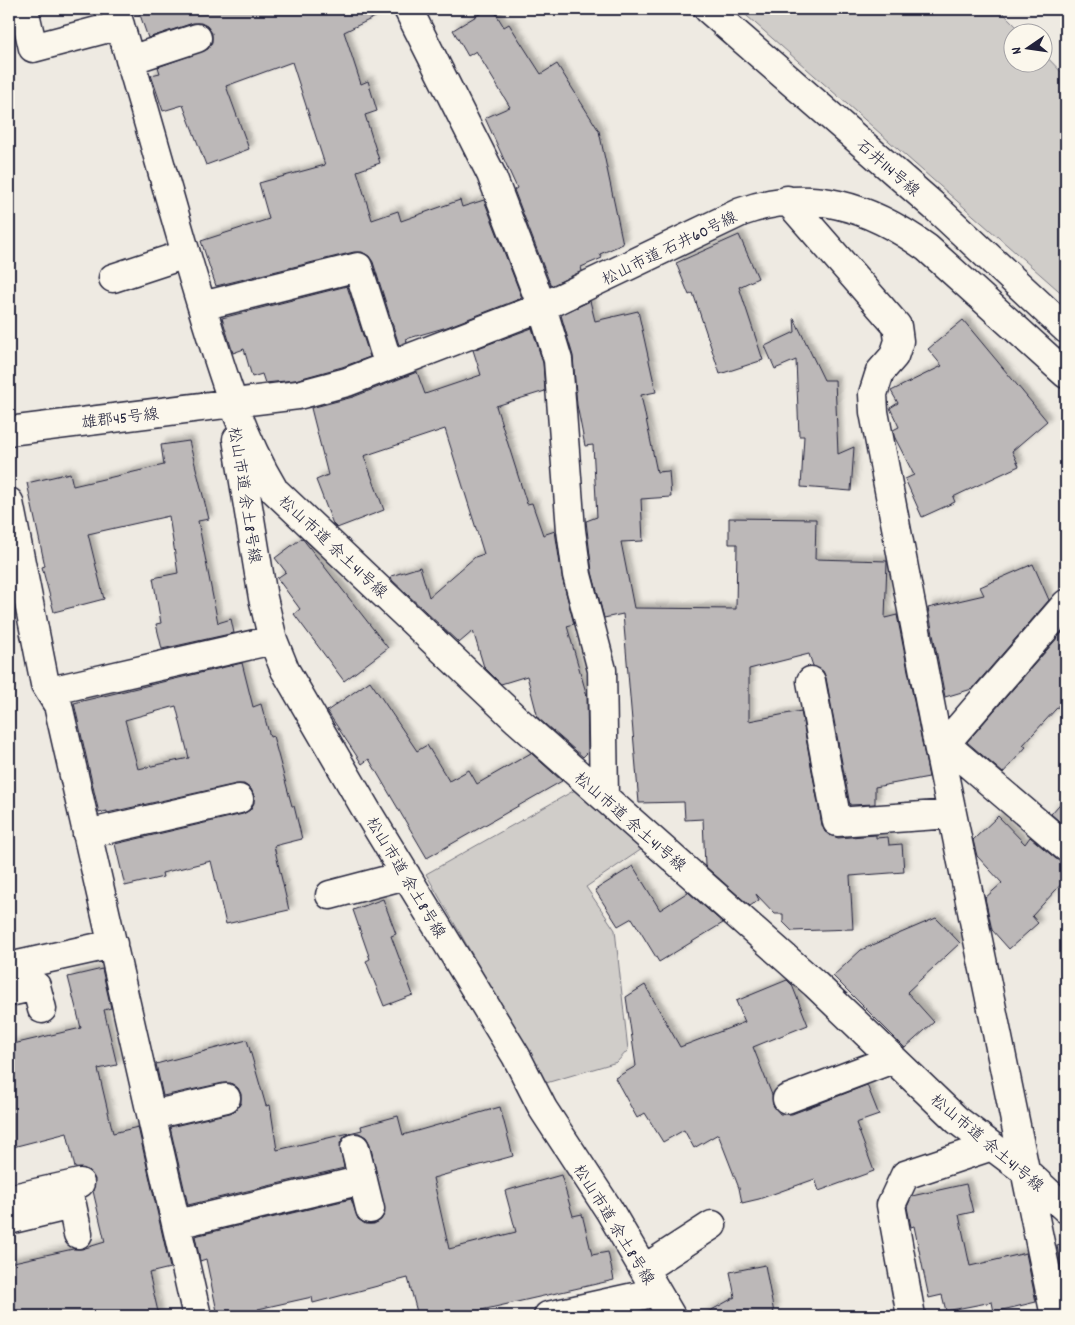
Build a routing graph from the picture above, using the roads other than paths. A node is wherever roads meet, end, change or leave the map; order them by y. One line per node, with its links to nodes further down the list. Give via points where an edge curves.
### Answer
1 (24, 9): 4 (street, via 32,48)
2 (408, 9): 11 (street, via 491,174)
3 (708, 9): 12 (street, 石井114号線, via 935,207)
4 (117, 17): 6 (street)
5 (197, 38): 6 (street)
6 (130, 60): 8 (street)
7 (787, 200): 11 (street, 松山市道 石井60号線, via 765,203 741,212); 14 (street, 松山市道 石井60号線, via 835,203 903,231 927,248); 22 (street, via 897,326 899,341 894,356 880,372 873,394 874,412)
8 (186, 254): 9 (street); 10 (street)
9 (113, 278)
10 (202, 306): 13 (street, via 358,267); 15 (street)
11 (542, 307): 13 (street, 松山市道 石井60号線); 23 (street, via 558,360 562,386 577,575 602,670)
12 (1066, 329)
13 (389, 366): 15 (street, 松山市道 石井60号線, via 298,395)
14 (1066, 374)
15 (232, 403): 16 (street, 雄郡45号線); 19 (street, 松山市道 余土8号線, via 263,598); 23 (street, 松山市道 余土41号線, via 256,460 274,490 517,720)
16 (9, 431)
17 (9, 502): 21 (street, via 45,684)
18 (1066, 604): 22 (street)
19 (273, 640): 21 (street); 28 (street, 松山市道 余土8号線, via 286,670)
20 (811, 681): 25 (street, via 837,822)
21 (50, 691): 26 (street, via 58,705)
22 (941, 745): 25 (street); 27 (street)
23 (604, 797): 34 (street, 松山市道 余土41号線, via 815,984)
24 (238, 799): 26 (street)
25 (952, 814): 40 (street)
26 (87, 834): 30 (street)
27 (1066, 847)
28 (406, 875): 29 (street); 50 (street, 松山市道 余土8号線, via 516,1056 543,1108)
29 (330, 895)
30 (113, 944): 31 (street); 37 (street)
31 (9, 967)
32 (9, 992): 33 (street, via 36,986)
33 (42, 1009)
34 (893, 1059): 36 (street); 38 (street, 松山市道 余土41号線, via 957,1120)
35 (226, 1098): 37 (street)
36 (787, 1098)
37 (152, 1115): 47 (street)
38 (992, 1146): 40 (street, 松山市道 余土41号線); 54 (street, via 905,1175 891,1205)
39 (355, 1148): 41 (street)
40 (1025, 1171): 45 (street, 松山市道 余土41号線); 55 (street)
41 (363, 1180): 44 (street); 47 (street)
42 (80, 1183): 43 (street)
43 (9, 1199)
44 (370, 1209)
45 (1066, 1209)
46 (9, 1220): 49 (street, via 72,1205)
47 (177, 1224): 51 (street)
48 (712, 1225): 50 (street)
49 (78, 1234)
50 (650, 1280): 52 (street); 53 (street, 松山市道 余土8号線)
51 (198, 1316)
52 (548, 1316)
53 (671, 1316)
54 (911, 1316)
55 (1056, 1316)

